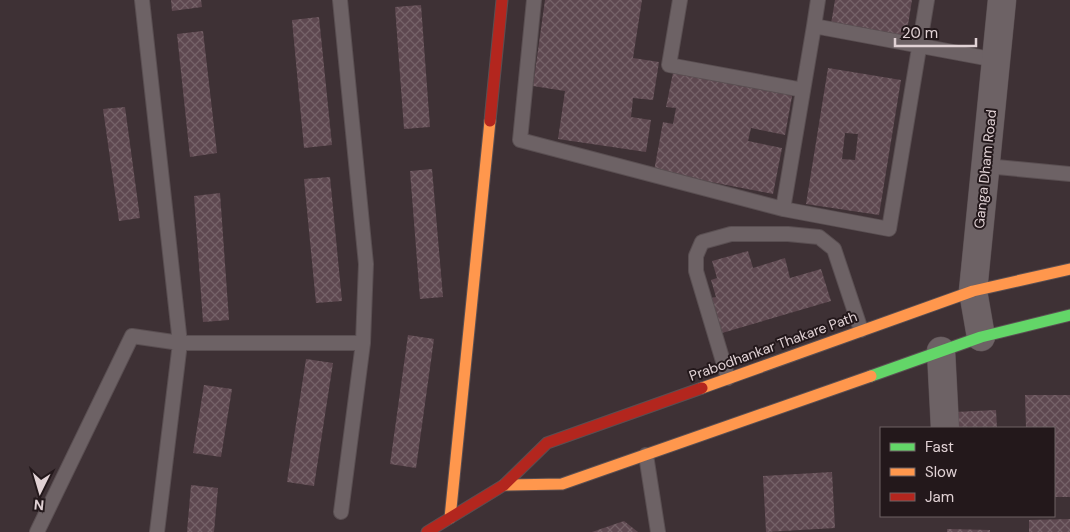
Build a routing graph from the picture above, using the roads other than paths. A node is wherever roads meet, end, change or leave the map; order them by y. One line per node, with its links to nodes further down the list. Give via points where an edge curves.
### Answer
1 (142, 0): 21 (lane)
2 (340, 0): 22 (lane, via 366,264)
3 (502, 0): 29 (main road)
4 (534, 0): 15 (lane, via 520,140)
5 (680, 0): 12 (lane, via 669,65)
6 (818, 0): 9 (lane)
7 (927, 0): 10 (lane)
8 (1002, 0): 11 (street, Ganga Dham Road)
9 (814, 26): 10 (lane); 12 (lane)
10 (920, 46): 11 (lane); 15 (lane, via 889,229)
11 (996, 60): 13 (street, Ganga Dham Road)
12 (803, 90): 15 (lane)
13 (986, 166): 14 (lane); 17 (street, Ganga Dham Road)
14 (1070, 174)
15 (783, 209)
16 (1070, 268): 17 (main road, Prabodhankar Thakare Path)
17 (973, 292): 19 (main road, Prabodhankar Thakare Path); 20 (street, Ganga Dham Road)
18 (1070, 315): 20 (main road)
19 (861, 330): 24 (main road, Prabodhankar Thakare Path); 24 (lane, via 834,249 820,237 730,234 702,242 696,256 696,271)
20 (980, 337): 23 (main road)
21 (180, 343): 22 (lane); 30 (lane, via 132,336); 31 (lane)
22 (363, 343): 28 (lane)
23 (941, 351): 25 (street); 26 (main road)
24 (728, 378): 27 (main road, Prabodhankar Thakare Path, via 547,442)
25 (945, 427)
26 (646, 455): 27 (main road, via 562,484); 33 (lane)
27 (504, 485): 29 (main road, Prabodhankar Thakare Path)
28 (341, 512)
29 (450, 518): 32 (main road, Prabodhankar Thakare Path)
30 (37, 532)
31 (157, 532)
32 (427, 532)
33 (658, 532)

